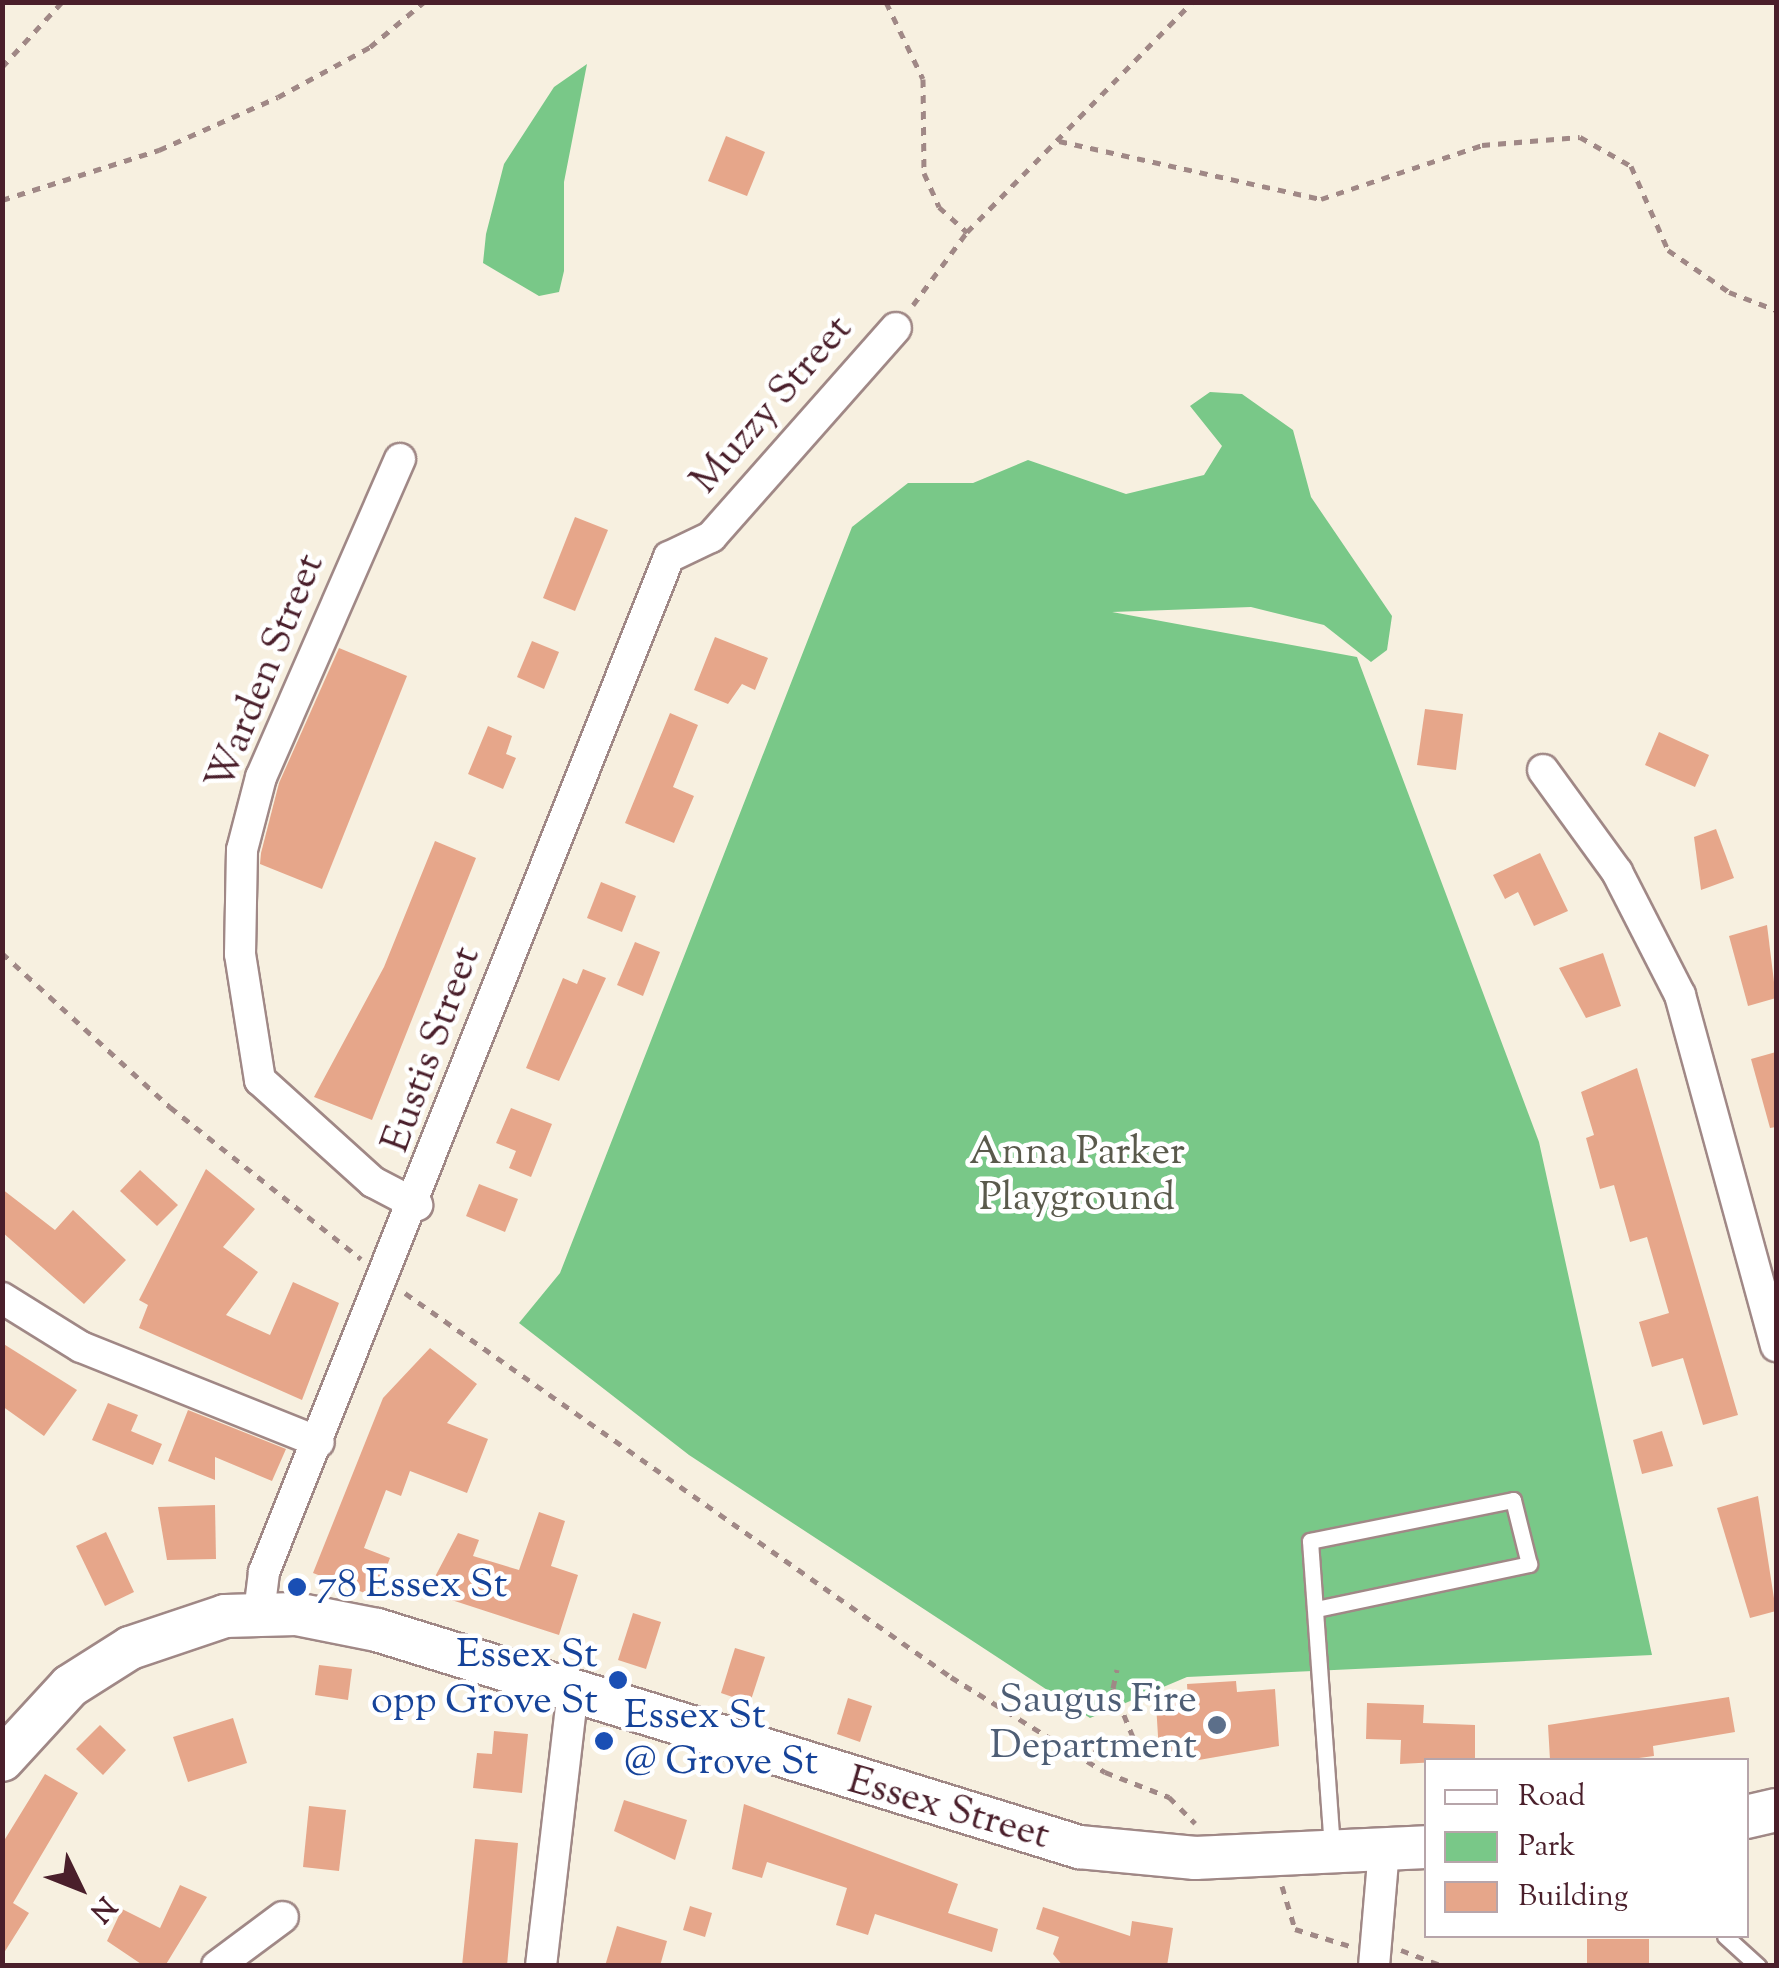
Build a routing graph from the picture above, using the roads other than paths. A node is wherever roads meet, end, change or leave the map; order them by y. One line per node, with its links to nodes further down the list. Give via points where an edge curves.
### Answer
1 (896, 328): 3 (street, Muzzy Street)
2 (400, 458): 5 (street, Warden Street, via 261,777 242,850 240,954 260,1080 373,1182)
3 (711, 537): 5 (street, Eustis Street, via 669,557)
4 (1543, 770): 7 (street, via 1617,872 1680,996)
5 (418, 1205): 8 (street, Eustis Street)
6 (2, 1298): 8 (street, via 81,1348)
7 (1776, 1346)
8 (319, 1442): 10 (street, Eustis Street, via 264,1572)
9 (1316, 1609): 9 (lane, via 1529,1564 1513,1500 1310,1541); 17 (lane)
10 (260, 1613): 11 (main road, Essex Street, via 377,1630); 12 (main road, Essex Street, via 194,1623 130,1648 70,1686)
11 (573, 1691): 17 (main road, Essex Street, via 1079,1846 1178,1858); 22 (street)
12 (2, 1760)
13 (1776, 1810): 14 (main road)
14 (1749, 1816)
15 (1424, 1846): 16 (main road, Essex Street)
16 (1384, 1849): 17 (main road, Essex Street); 20 (street)
17 (1332, 1851)
18 (283, 1917): 21 (street)
19 (1727, 1938): 23 (lane)
20 (1365, 1956)
21 (218, 1966)
22 (541, 1966)
23 (1758, 1966)

